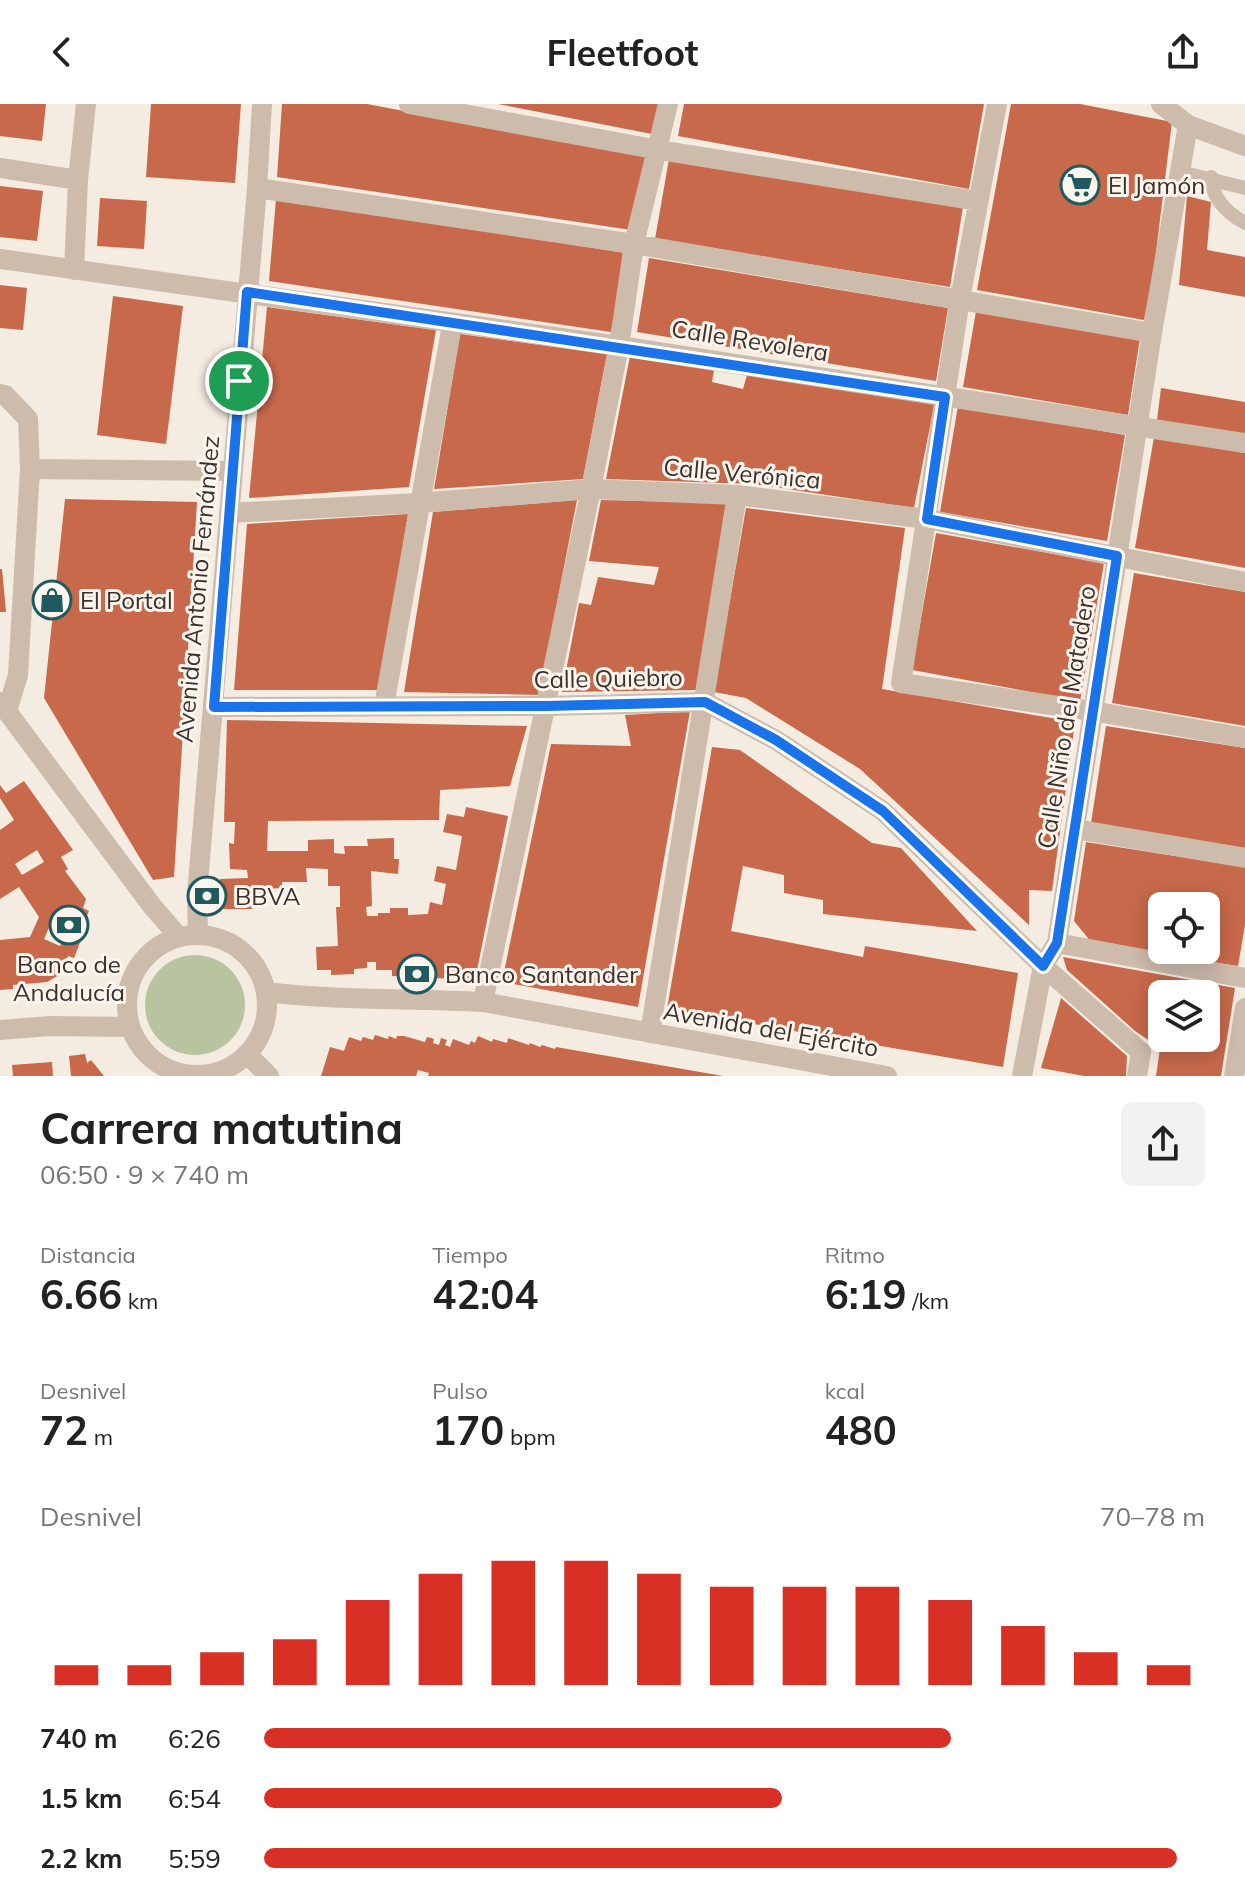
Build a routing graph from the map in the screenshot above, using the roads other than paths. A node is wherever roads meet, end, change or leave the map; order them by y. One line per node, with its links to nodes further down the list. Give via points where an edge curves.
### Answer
1 (86, 104): 13 (street)
2 (262, 104): 14 (street, Avenida Antonio Fernández)
3 (409, 104): 9 (street)
4 (668, 104): 9 (street)
5 (997, 104): 16 (street)
6 (1161, 104): 7 (street)
7 (1188, 125): 8 (street); 11 (street, Calle Niño del Matadero)
8 (1245, 146)
9 (659, 150): 16 (street); 18 (street)
10 (0, 168): 13 (street)
11 (1180, 172): 12 (lane); 24 (street, Calle Niño del Matadero)
12 (1211, 177): 15 (lane); 17 (lane, via 1212,192)
13 (78, 180): 20 (street)
14 (257, 188): 18 (street); 21 (street, Avenida Antonio Fernández)
15 (1245, 188)
16 (978, 201): 22 (street)
17 (1245, 223)
18 (634, 244): 22 (street); 25 (street)
19 (0, 259): 20 (street, Calle Revolera)
20 (74, 270): 21 (street, Calle Revolera)
21 (247, 292): 23 (street, Calle Revolera); 31 (street, Avenida Antonio Fernández)
22 (960, 299): 24 (street); 27 (street)
23 (452, 325): 25 (street, Calle Revolera); 34 (street)
24 (1152, 333): 28 (street, Calle Niño del Matadero)
25 (619, 346): 27 (street, Calle Revolera); 32 (street)
26 (0, 394): 30 (street, via 28,419)
27 (945, 397): 28 (street, Calle Revolera); 36 (street)
28 (1138, 426): 29 (street, Calle Revolera); 37 (street, Calle Niño del Matadero)
29 (1245, 443)
30 (30, 469): 31 (street); 40 (street, via 18,675)
31 (232, 471): 35 (street, Avenida Antonio Fernández)
32 (591, 489): 33 (street, Calle Verónica); 34 (street, Calle Verónica); 42 (street)
33 (737, 495): 36 (street, Calle Verónica); 39 (street)
34 (418, 503): 35 (street, Calle Verónica); 41 (street)
35 (229, 513): 43 (street, Avenida Antonio Fernández)
36 (927, 519): 37 (street, Calle Verónica); 44 (street, via 901,683)
37 (1117, 556): 38 (street, Calle Verónica); 44 (street, Calle Niño del Matadero)
38 (1245, 582)
39 (705, 702): 42 (street, Calle Quiebro); 50 (street, Calle Quiebro, via 776,740 883,811); 57 (street)
40 (4, 706): 48 (street, via 152,906)
41 (384, 706): 42 (street, Calle Quiebro); 43 (street, Calle Quiebro)
42 (547, 706): 53 (street)
43 (214, 707): 48 (street, Avenida Antonio Fernández, via 197,894)
44 (1092, 711): 45 (street); 46 (street, Calle Niño del Matadero)
45 (1245, 738)
46 (1075, 829): 47 (street); 49 (street, Calle Niño del Matadero)
47 (1245, 858)
48 (188, 936): 52 (street, via 217,938 241,952); 55 (street, via 161,944 135,971 128,989)
49 (1057, 943): 50 (street, Calle Niño del Matadero); 51 (street)
50 (1043, 966): 62 (street, Calle Niño del Matadero); 63 (street, Calle Quiebro, via 1141,1052)
51 (1245, 978)
52 (266, 992): 53 (street, Avenida del Ejército, via 324,999); 58 (street, via 264,1025)
53 (483, 1002): 57 (street, Avenida del Ejército)
54 (1245, 1008): 64 (street)
55 (130, 1027): 56 (street); 59 (street, via 151,1058)
56 (0, 1030)
57 (650, 1033): 61 (street, Avenida del Ejército)
58 (247, 1054): 59 (street, via 219,1072); 60 (street)
59 (185, 1075)
60 (269, 1076)
61 (887, 1076)
62 (1022, 1076)
63 (1137, 1076)
64 (1234, 1076)

